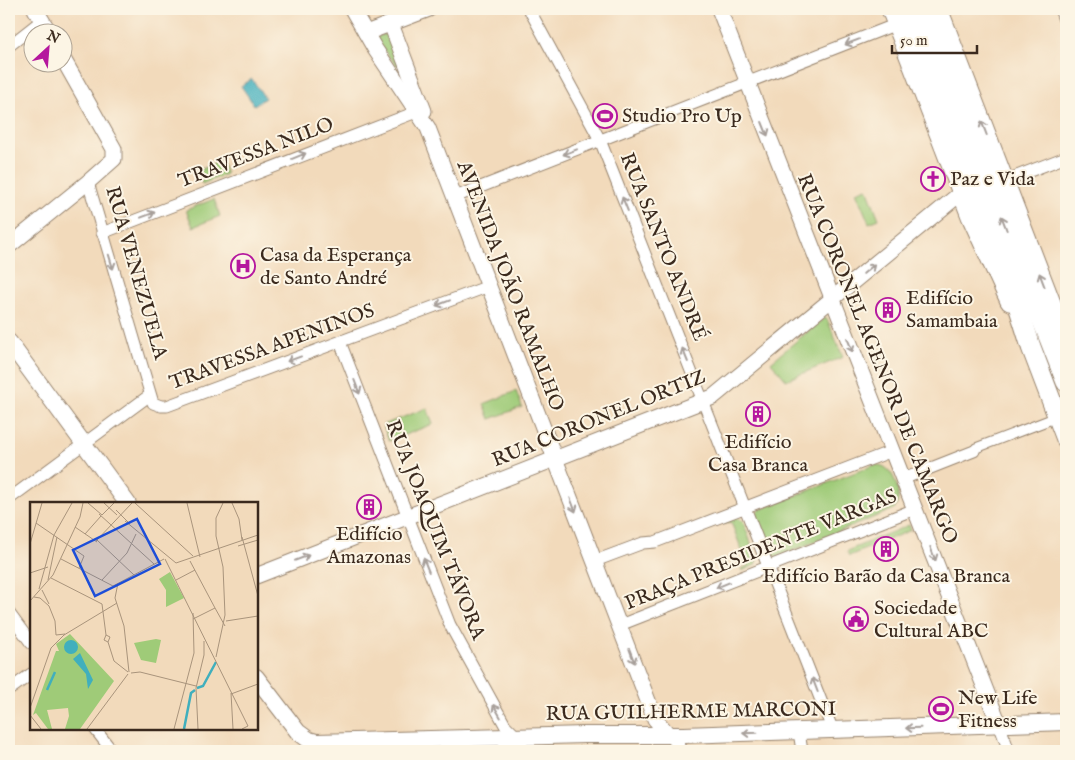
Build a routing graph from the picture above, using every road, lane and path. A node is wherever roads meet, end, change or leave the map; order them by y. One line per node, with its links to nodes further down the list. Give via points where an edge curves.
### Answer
1 (352, 9): 12 (street, AVENIDA JOÃO RAMALHO)
2 (429, 9): 10 (street)
3 (529, 9): 17 (street, RUA SANTO ANDRÉ)
4 (718, 9): 15 (street, RUA CORONEL AGENOR DE CAMARGO)
5 (921, 9): 31 (main road, one-way to 5)
6 (938, 9): 19 (main road, one-way to 6)
7 (1060, 9): 11 (street)
8 (898, 14): 15 (street, one-way to 15); 21 (main road); 30 (main road, via 1006,267)
9 (42, 20): 13 (street)
10 (391, 24): 12 (street); 16 (street, AVENIDA JOÃO RAMALHO)
11 (1066, 25)
12 (366, 33): 16 (street, AVENIDA JOÃO RAMALHO, via 375,50)
13 (9, 46)
14 (70, 72): 20 (street, RUA VENEZUELA, via 115,154 111,162)
15 (747, 83): 17 (street); 26 (street, RUA CORONEL AGENOR DE CAMARGO, one-way to 26)
16 (421, 110): 22 (street, AVENIDA JOÃO RAMALHO); 23 (street, TRAVESSA NILO, one-way to 16)
17 (600, 140): 22 (street, one-way to 22); 33 (street, RUA SANTO ANDRÉ, one-way to 17)
18 (1066, 157): 19 (street)
19 (1004, 181): 29 (main road, one-way to 19)
20 (88, 182): 23 (street, RUA VENEZUELA); 24 (street)
21 (962, 192): 26 (street, RUA CORONEL ORTIZ, one-way to 21); 30 (main road)
22 (455, 197): 25 (street, AVENIDA JOÃO RAMALHO)
23 (102, 233): 32 (street, RUA VENEZUELA, one-way to 32)
24 (9, 246)
25 (489, 286): 28 (street, TRAVESSA APENINOS, one-way to 28); 39 (street, AVENIDA JOÃO RAMALHO)
26 (832, 300): 33 (street, RUA CORONEL ORTIZ, via 716,395); 37 (street, RUA CORONEL AGENOR DE CAMARGO, one-way to 37)
27 (9, 342): 36 (main road)
28 (340, 342): 32 (street, TRAVESSA APENINOS, one-way to 32, via 167,406 160,406); 45 (street, RUA JOAQUIM TÁVORA, one-way to 45)
29 (1066, 342)
30 (1031, 347): 34 (main road)
31 (1066, 382)
32 (152, 399): 36 (street)
33 (703, 401): 39 (street, RUA CORONEL ORTIZ); 43 (street, RUA SANTO ANDRÉ)
34 (1061, 426): 35 (street); 38 (street, via 976,448)
35 (1038, 430)
36 (84, 444): 41 (street); 42 (main road)
37 (892, 451): 40 (street, RUA CORONEL AGENOR DE CAMARGO); 43 (street)
38 (975, 451): 40 (street)
39 (556, 459): 45 (street, RUA CORONEL ORTIZ); 46 (street, AVENIDA JOÃO RAMALHO, one-way to 46)
40 (903, 479): 44 (street, RUA CORONEL AGENOR DE CAMARGO)
41 (9, 499)
42 (127, 502)
43 (745, 508): 46 (street); 47 (street, RUA SANTO ANDRÉ)
44 (915, 509): 47 (street, PRAÇA PRESIDENTE VARGAS); 56 (street, RUA CORONEL AGENOR DE CAMARGO, one-way to 56)
45 (408, 517): 48 (street, RUA CORONEL ORTIZ, one-way to 45); 61 (street, RUA JOAQUIM TÁVORA, one-way to 45, via 505,725 454,634)
46 (595, 561): 50 (street, AVENIDA JOÃO RAMALHO)
47 (768, 567): 50 (street, PRAÇA PRESIDENTE VARGAS, one-way to 50); 58 (street, RUA SANTO ANDRÉ, one-way to 47)
48 (258, 575)
49 (9, 613): 51 (street)
50 (620, 625): 60 (street, AVENIDA JOÃO RAMALHO, one-way to 60, via 655,719)
51 (30, 642)
52 (30, 675): 54 (street)
53 (258, 681): 62 (main road, RUA GUILHERME MARCONI, via 298,732 308,740)
54 (9, 690)
55 (1066, 722): 56 (main road, RUA GUILHERME MARCONI)
56 (999, 724): 58 (main road, RUA GUILHERME MARCONI, one-way to 58); 66 (street)
57 (96, 730): 63 (street)
58 (833, 731): 59 (main road, RUA GUILHERME MARCONI)
59 (799, 732): 60 (main road, RUA GUILHERME MARCONI, one-way to 60); 65 (street)
60 (668, 734): 61 (main road, RUA GUILHERME MARCONI); 64 (street)
61 (520, 744): 62 (main road, RUA GUILHERME MARCONI)
62 (390, 745)
63 (112, 751)
64 (681, 751)
65 (802, 751)
66 (1009, 751)

